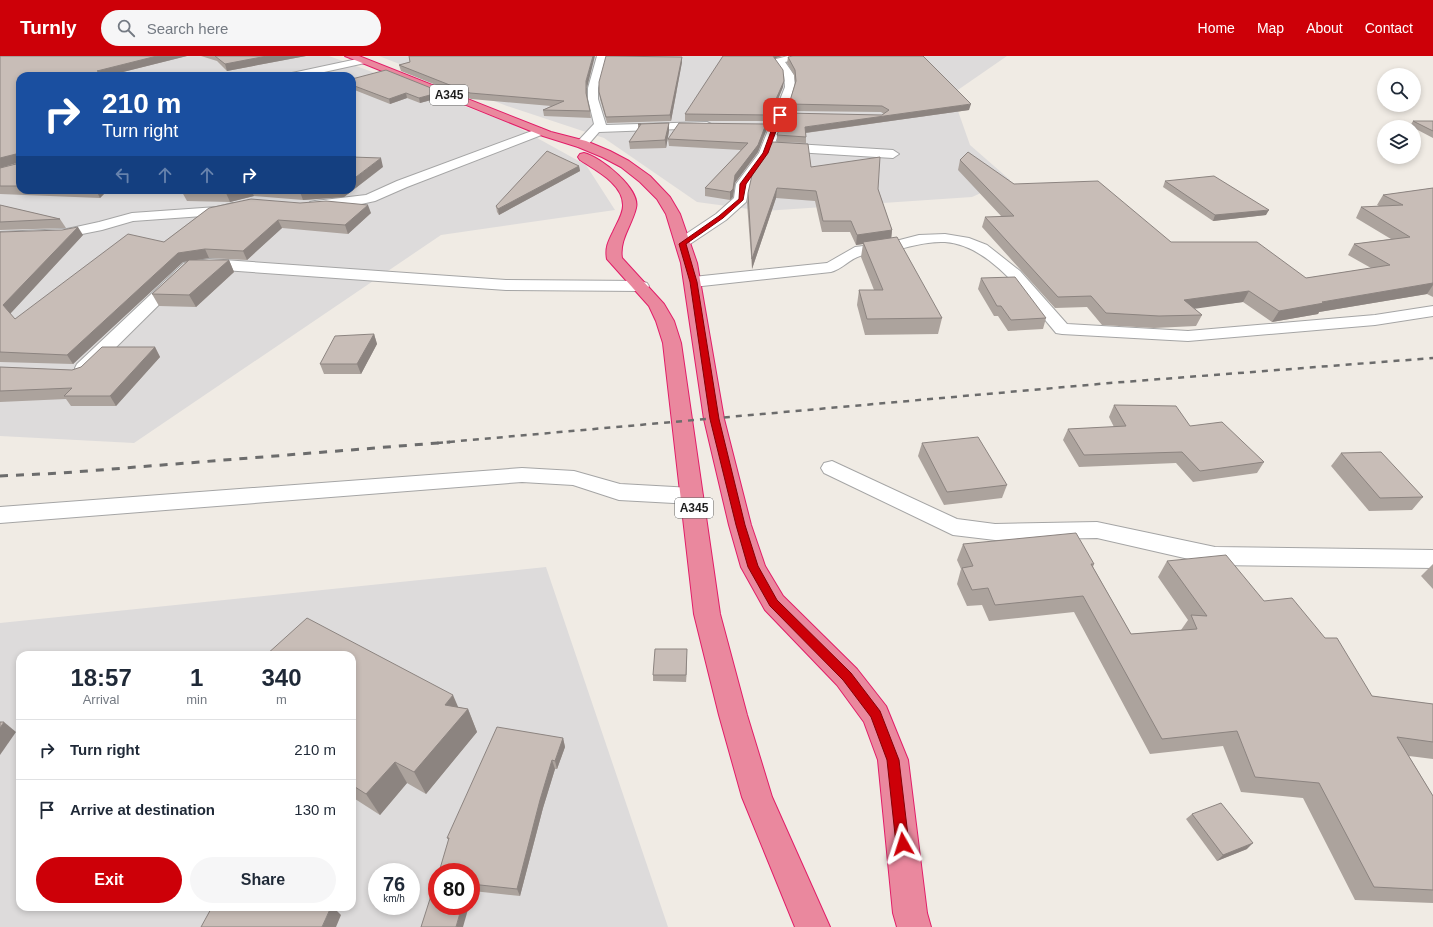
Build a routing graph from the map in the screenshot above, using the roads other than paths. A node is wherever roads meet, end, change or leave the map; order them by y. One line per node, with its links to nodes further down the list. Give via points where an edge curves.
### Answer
1 (350, 56): 4 (highway, A345)
2 (602, 56): 11 (street, via 593,88 593,99 600,125)
3 (799, 56): 6 (street, via 779,61 789,75 790,87)
4 (362, 61): 5 (street); 12 (highway, A345)
5 (311, 72)
6 (780, 115): 7 (street); 10 (street)
7 (795, 115)
8 (716, 125): 11 (street)
9 (761, 127): 10 (street)
10 (776, 127): 14 (street)
11 (598, 129): 13 (street)
12 (544, 133): 13 (highway, A345); 17 (street, via 370,198); 21 (highway, A345, via 608,173 628,196 630,207 613,249 615,259 623,270)
13 (582, 144): 19 (highway, A345, via 625,164 663,197 673,214)
14 (768, 146): 15 (street); 19 (street, via 743,184 741,199 721,217)
15 (893, 154)
16 (246, 204): 18 (street, via 217,211 132,217 68,233)
17 (303, 206)
18 (0, 236)
19 (682, 244): 20 (highway, A345)
20 (693, 282): 22 (street, via 831,267 855,252 919,239 945,238 964,241 982,248 1014,274 1062,329 1188,336 1375,320); 29 (highway, A345, via 714,419 753,567 774,603 847,677 876,714 893,760 910,913)
21 (641, 286): 23 (street, via 506,284 208,264 189,266 79,372); 25 (highway, A345, via 656,304 672,343)
22 (1433, 311)
23 (72, 372)
24 (832, 468): 27 (street, via 953,527 995,532 1097,530 1215,556)
25 (692, 496): 26 (street, via 619,492 574,478 522,475); 28 (highway, A345, via 707,614 733,715 758,797 796,891)
26 (0, 515)
27 (1433, 559)
28 (814, 927)
29 (914, 927)

